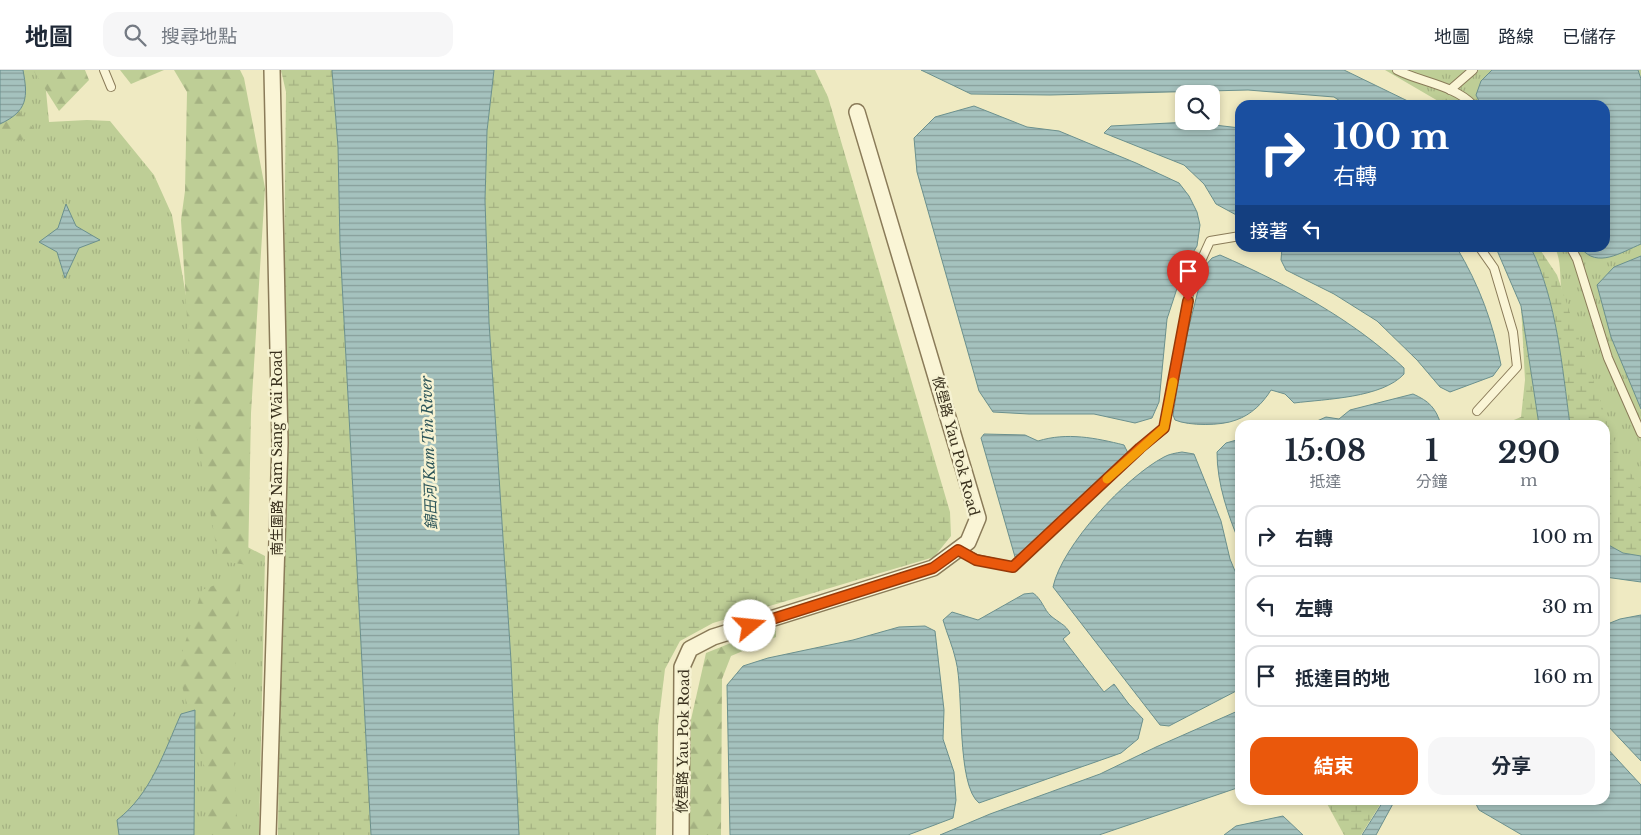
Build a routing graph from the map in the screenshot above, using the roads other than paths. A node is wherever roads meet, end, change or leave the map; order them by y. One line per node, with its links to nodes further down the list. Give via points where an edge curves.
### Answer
1 (104, 70): 5 (lane)
2 (272, 70): 15 (street, 南生圍路 Nam Sang Wai Road, via 280,443)
3 (1397, 70): 6 (lane)
4 (1473, 70): 6 (lane)
5 (111, 86)
6 (1450, 90): 7 (lane)
7 (1468, 100)
8 (857, 112): 14 (street, 攸壆路 Yau Pok Road, via 978,518 968,542)
9 (1235, 237): 14 (lane, via 1210,242 1191,283 1164,428 1013,567 976,560)
10 (1483, 252): 12 (lane, via 1494,268 1513,332 1517,367)
11 (1573, 252): 13 (lane, via 1608,358)
12 (1477, 412)
13 (1641, 433)
14 (958, 550): 16 (street, 攸壆路 Yau Pok Road, via 933,568 713,637 690,649 682,667)
15 (268, 835)
16 (680, 835)

